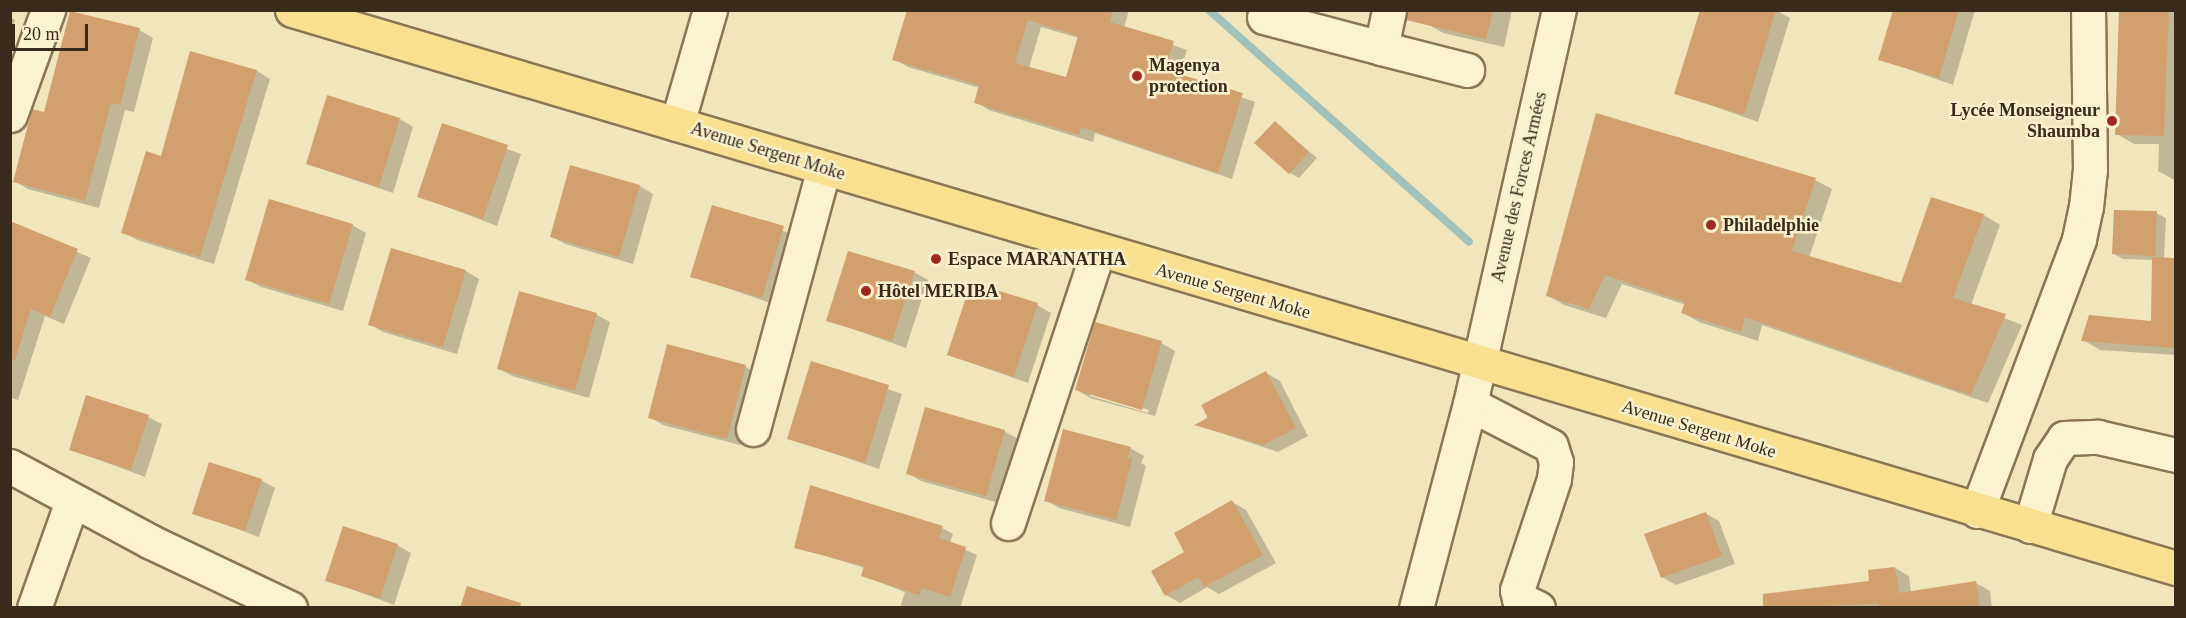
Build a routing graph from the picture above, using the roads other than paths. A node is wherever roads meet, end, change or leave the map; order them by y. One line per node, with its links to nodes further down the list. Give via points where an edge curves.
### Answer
1 (48, 10): 10 (street)
2 (292, 10): 11 (main road, Avenue Sergent Moke)
3 (710, 10): 11 (street)
4 (1389, 10): 8 (street)
5 (1559, 10): 14 (street, Avenue des Forces Armées)
6 (2088, 10): 20 (street, via 2090,170 2086,207 2068,269)
7 (1264, 17): 8 (street)
8 (1381, 48): 9 (street)
9 (1467, 70)
10 (10, 115)
11 (677, 124): 12 (main road, Avenue Sergent Moke)
12 (824, 168): 13 (main road, Avenue Sergent Moke); 16 (street)
13 (1098, 251): 14 (main road, Avenue Sergent Moke); 21 (street)
14 (1479, 363): 15 (street, Avenue des Forces Armées); 20 (main road, Avenue Sergent Moke)
15 (1470, 404): 26 (street, Avenue des Forces Armées); 27 (street, via 1551,446 1556,462 1554,479 1517,590 1519,599)
16 (753, 429)
17 (2175, 455): 22 (street, via 2098,437 2064,438 2050,459)
18 (10, 466): 19 (street)
19 (72, 501): 24 (street); 25 (street)
20 (1977, 511): 22 (main road, Avenue Sergent Moke)
21 (1008, 523)
22 (2030, 526): 23 (main road, Avenue Sergent Moke)
23 (2175, 568)
24 (34, 608)
25 (290, 608)
26 (1416, 608)
27 (1538, 608)

